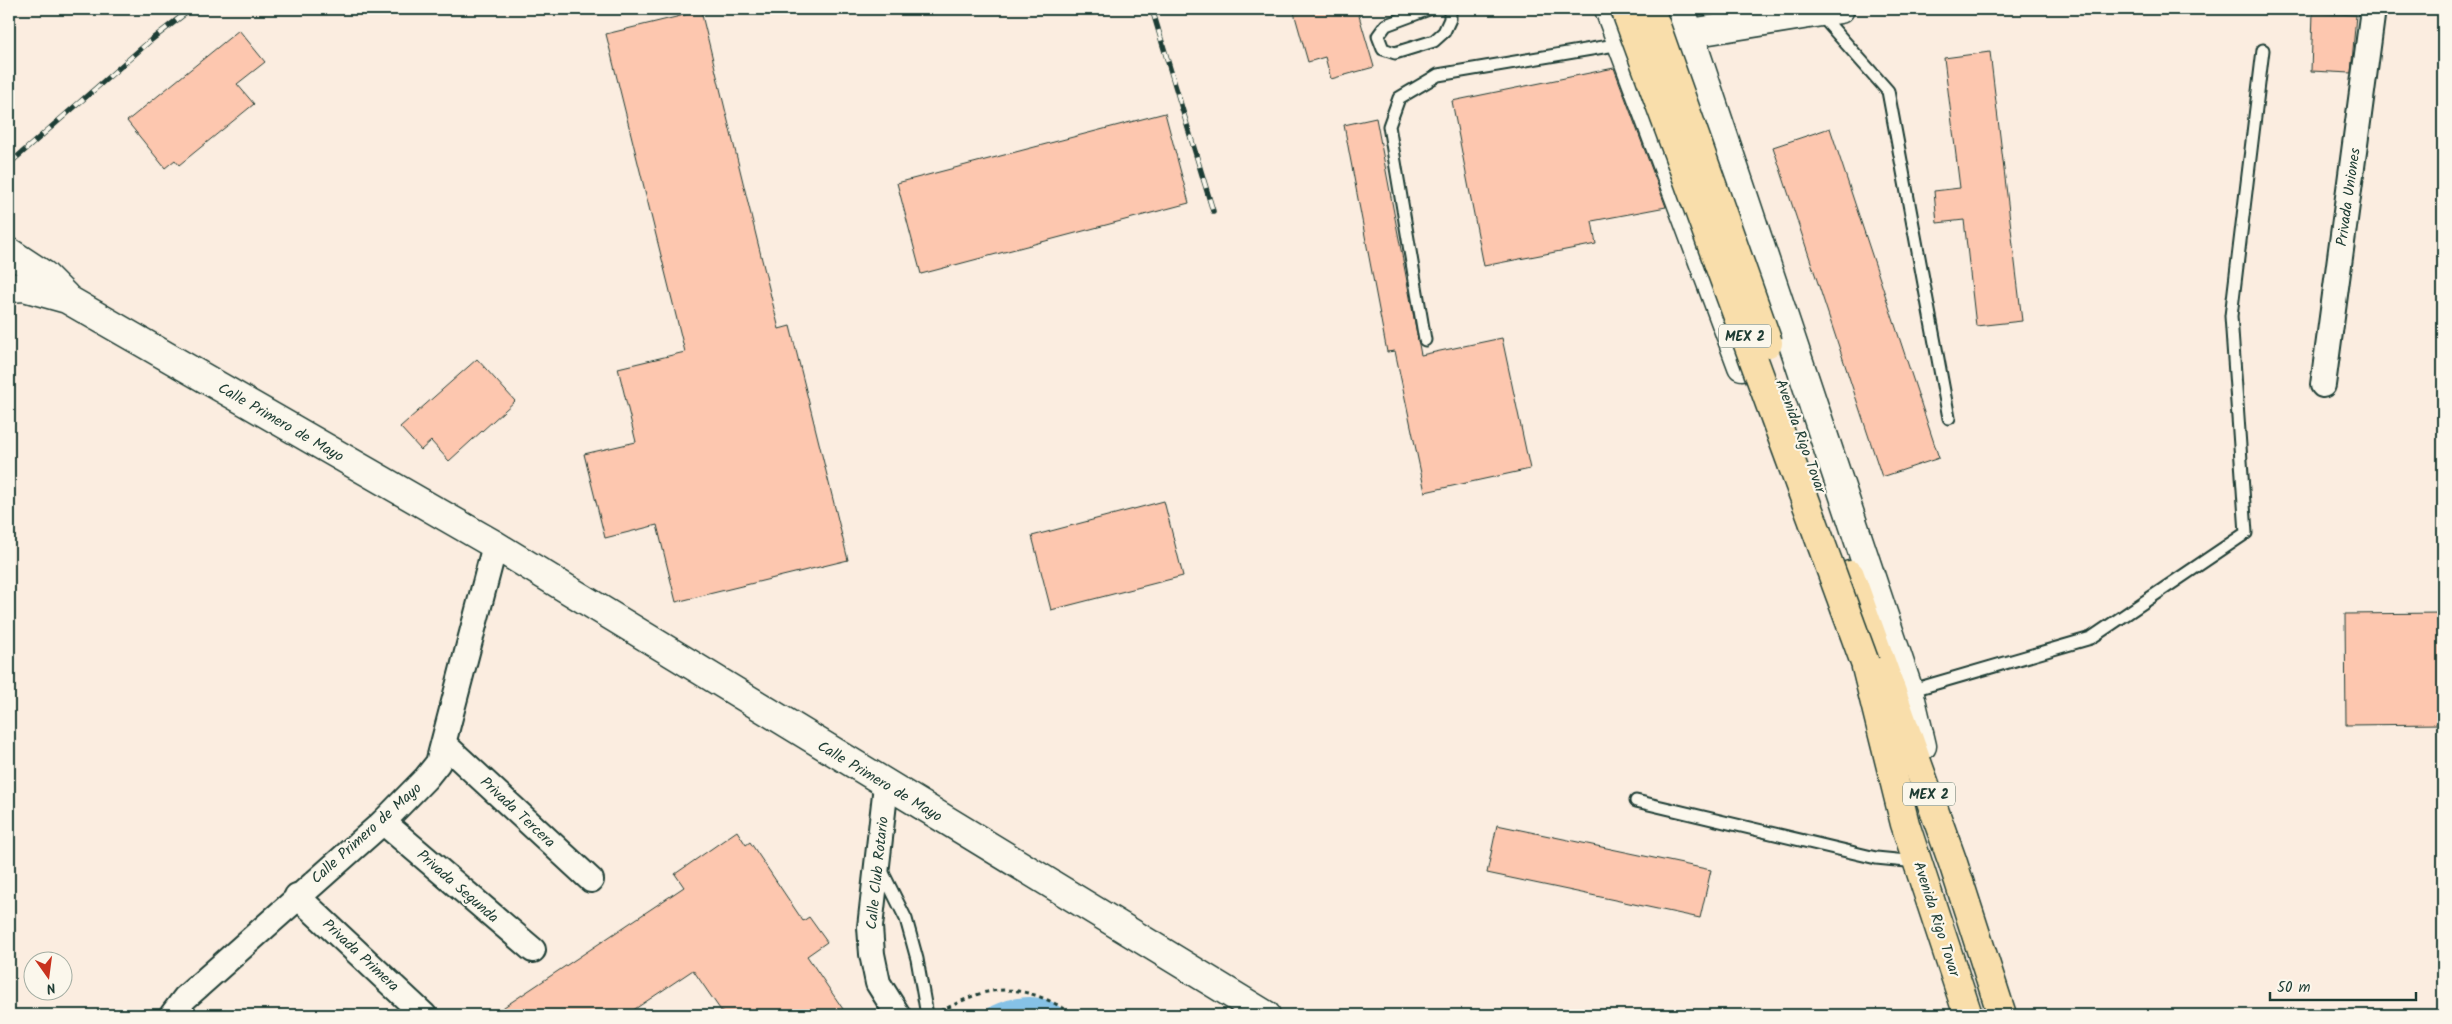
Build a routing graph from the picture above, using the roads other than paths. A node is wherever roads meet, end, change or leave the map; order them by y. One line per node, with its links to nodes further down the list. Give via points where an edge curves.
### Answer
1 (1429, 9): 2 (lane, via 1386,24 1378,36 1383,49 1395,54 1434,41 1444,32 1450,19)
2 (1450, 9)
3 (1609, 9): 9 (street, Avenida Rigo Tovar)
4 (1625, 9): 25 (highway, Avenida Rigo Tovar / MEX 2, bridge, via 1865,663)
5 (1650, 9): 28 (highway, Avenida Rigo Tovar / MEX 2, bridge)
6 (2373, 9): 17 (street, Privada Uniones)
7 (1825, 10): 8 (street); 18 (lane, via 1888,91)
8 (1686, 21): 9 (street); 11 (street, Avenida Rigo Tovar)
9 (1621, 44): 12 (street, Avenida Rigo Tovar); 16 (lane, via 1438,75 1399,98 1389,126)
10 (2264, 50): 20 (lane, via 2231,316 2246,533 2091,638)
11 (1704, 76): 12 (street, via 1691,61 1670,58 1659,62 1644,76); 20 (street, Avenida Rigo Tovar)
12 (1644, 105): 25 (street, Avenida Rigo Tovar, via 1814,560)
13 (9, 252): 15 (street, Calle Primero de Mayo, via 44,275)
14 (9, 288): 15 (street, Calle Primero de Mayo, via 24,287)
15 (67, 299): 19 (street, Calle Primero de Mayo)
16 (1426, 340)
17 (2322, 385)
18 (1949, 418)
19 (494, 545): 21 (street, Calle Primero de Mayo); 22 (street, Calle Primero de Mayo)
20 (1909, 691): 28 (street, Avenida Rigo Tovar)
21 (444, 744): 24 (street, Calle Primero de Mayo, via 438,763); 29 (street, Privada Tercera)
22 (886, 785): 27 (street, Calle Club Rotario); 36 (street, Calle Primero de Mayo)
23 (1636, 801): 26 (lane, via 1876,858)
24 (383, 822): 30 (street, Calle Primero de Mayo); 31 (street, Privada Segunda)
25 (1905, 824): 26 (highway, Avenida Rigo Tovar / MEX 2)
26 (1918, 862): 37 (highway, Avenida Rigo Tovar / MEX 2)
27 (878, 863): 34 (street, Calle Club Rotario, via 870,927 872,954 878,983); 35 (lane, via 906,919)
28 (1953, 863): 38 (highway, Avenida Rigo Tovar / MEX 2)
29 (591, 880)
30 (297, 896): 32 (street, Calle Primero de Mayo, via 185,998); 33 (street, Privada Primera)
31 (533, 950)
32 (172, 1015)
33 (424, 1015)
34 (898, 1015)
35 (927, 1015)
36 (1266, 1015)
37 (1968, 1015)
38 (2002, 1015)

